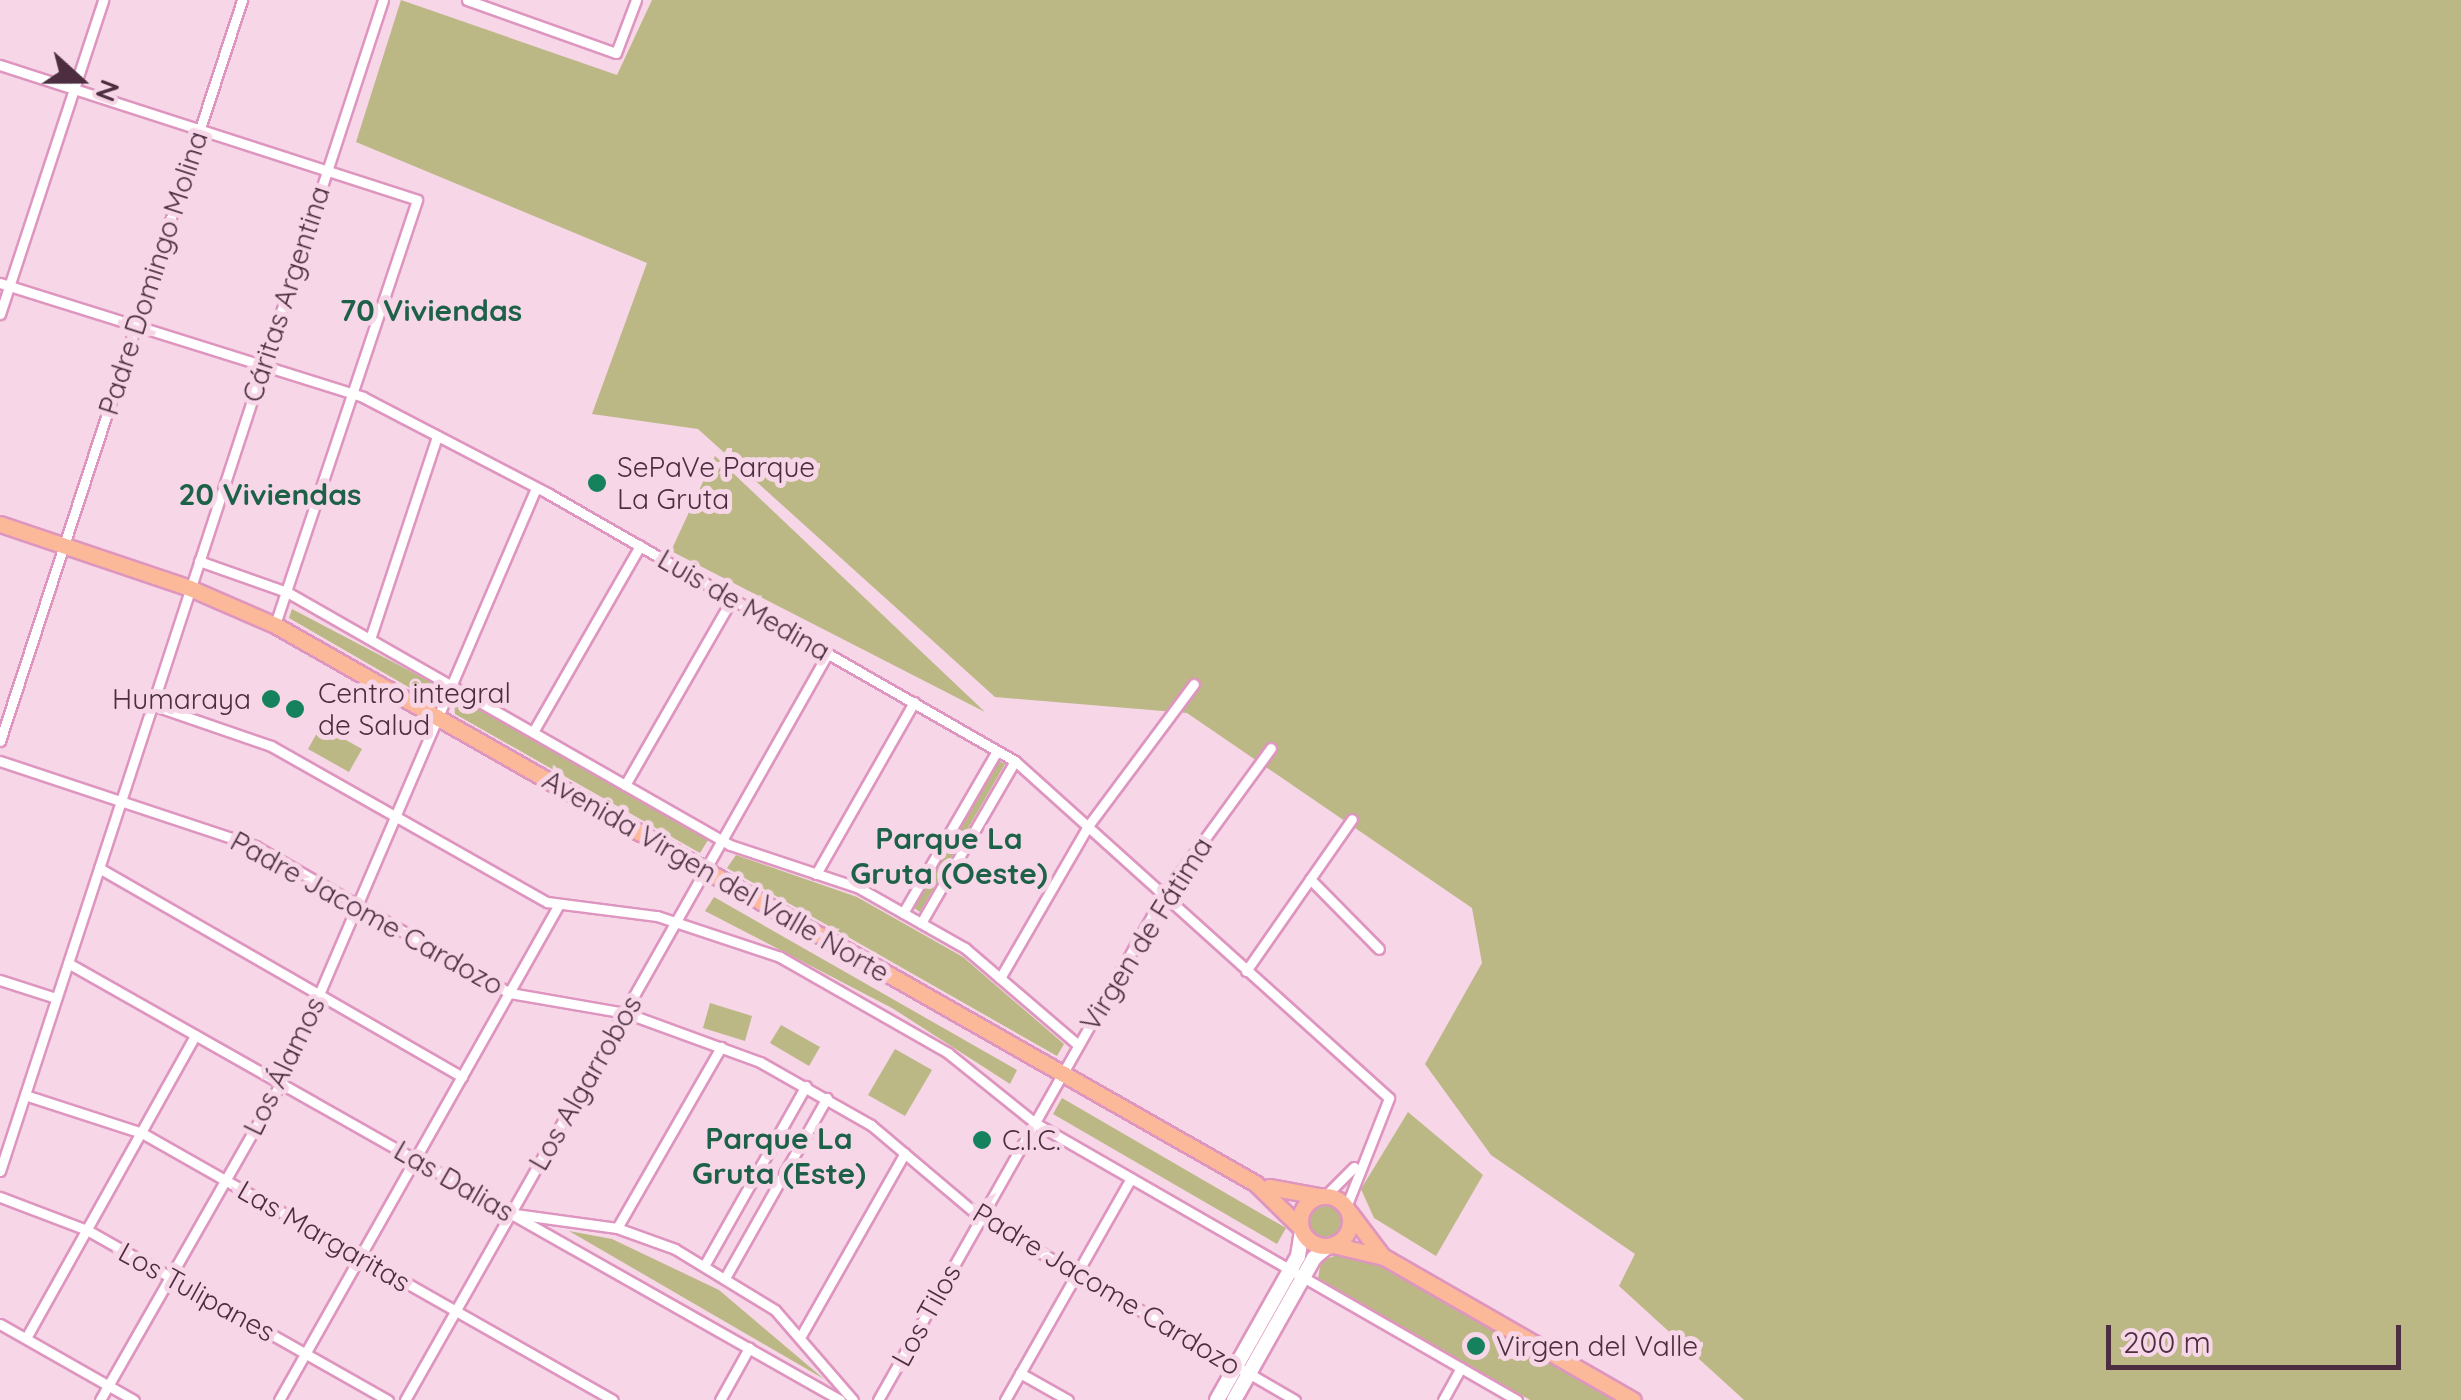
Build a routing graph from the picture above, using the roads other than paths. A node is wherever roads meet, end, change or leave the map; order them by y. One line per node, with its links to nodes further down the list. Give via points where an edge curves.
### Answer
1 (103, 0): 8 (street)
2 (242, 0): 9 (street, Padre Domingo Molina)
3 (383, 0): 10 (street, Cáritas Argentina)
4 (466, 0): 6 (street)
5 (636, 0): 6 (street, via 616,53)
6 (483, 3)
7 (0, 64): 8 (street)
8 (74, 89): 9 (street); 11 (street)
9 (200, 130): 10 (street); 13 (street, Padre Domingo Molina)
10 (326, 172): 14 (street, Cáritas Argentina); 15 (street, via 417,200)
11 (4, 285): 12 (street); 13 (street, Luis de Medina)
12 (0, 314)
13 (135, 328): 14 (street, Luis de Medina); 19 (street, Padre Domingo Molina)
14 (262, 366): 15 (street, Luis de Medina); 21 (street, Cáritas Argentina)
15 (353, 392): 16 (street, Luis de Medina); 23 (street)
16 (437, 436): 17 (street, Luis de Medina); 26 (street)
17 (536, 488): 20 (street, Luis de Medina); 29 (street, Los Álamos)
18 (0, 524): 19 (main road, Avenida Virgen del Valle Norte)
19 (64, 545): 22 (main road, Avenida Virgen del Valle Norte); 34 (street, Padre Domingo Molina)
20 (640, 546): 24 (street, Luis de Medina); 33 (street)
21 (199, 560): 22 (street, Cáritas Argentina); 23 (street)
22 (190, 588): 25 (main road, Avenida Virgen del Valle Norte); 31 (street, Cáritas Argentina)
23 (287, 592): 25 (street); 26 (street)
24 (732, 599): 27 (street, Luis de Medina); 39 (street)
25 (275, 625): 32 (main road, Avenida Virgen del Valle Norte)
26 (370, 639): 29 (street)
27 (828, 653): 30 (street, Luis de Medina); 44 (street, Los Algarrobos)
28 (1194, 684): 43 (street)
29 (450, 685): 32 (street, Los Álamos); 33 (street)
30 (914, 702): 36 (street, Luis de Medina); 47 (street)
31 (152, 706): 40 (street, Cáritas Argentina); 41 (street, via 271,746)
32 (438, 717): 41 (street, Los Álamos); 46 (main road, Avenida Virgen del Valle Norte)
33 (533, 732): 39 (street)
34 (0, 741)
35 (1270, 748): 49 (street, Virgen de Fátima)
36 (997, 750): 38 (street, Luis de Medina); 52 (street)
37 (0, 761): 40 (street, Padre Jacome Cardozo)
38 (1015, 761): 43 (street, Luis de Medina); 54 (street)
39 (625, 785): 44 (street)
40 (121, 800): 45 (street, Cáritas Argentina); 50 (street, Padre Jacome Cardozo, via 254,846)
41 (395, 817): 50 (street, Los Álamos); 51 (street)
42 (1352, 818): 48 (street)
43 (1088, 826): 49 (street, Luis de Medina); 58 (street)
44 (720, 840): 46 (street, Los Algarrobos); 47 (street)
45 (99, 868): 56 (street, Cáritas Argentina); 61 (street)
46 (706, 870): 53 (street, Los Algarrobos); 67 (main road, Avenida Virgen del Valle Norte)
47 (816, 874): 52 (street)
48 (1310, 880): 55 (street); 57 (street)
49 (1163, 896): 57 (street, Luis de Medina); 65 (street, Virgen de Fátima)
50 (357, 906): 60 (street, Padre Jacome Cardozo); 61 (street, Los Álamos)
51 (558, 906): 53 (street); 60 (street)
52 (903, 912): 54 (street)
53 (678, 922): 63 (street, Los Algarrobos); 73 (street, via 780,957 948,1054)
54 (921, 923): 58 (street)
55 (1380, 949)
56 (68, 963): 62 (street, Cáritas Argentina); 64 (street, Las Dalias)
57 (1246, 971): 75 (street, Luis de Medina, via 1389,1098)
58 (1000, 978): 65 (street)
59 (0, 980): 62 (street)
60 (510, 992): 63 (street, Padre Jacome Cardozo); 68 (street)
61 (319, 994): 68 (street); 69 (street, Los Álamos)
62 (56, 998): 71 (street, Cáritas Argentina)
63 (626, 1013): 66 (street, Padre Jacome Cardozo); 85 (street, Los Algarrobos)
64 (196, 1035): 69 (street, Las Dalias); 74 (street)
65 (1077, 1044): 67 (street, Virgen de Fátima)
66 (721, 1047): 70 (street, Padre Jacome Cardozo); 87 (street)
67 (1062, 1074): 73 (street, Los Tilos); 81 (main road, Avenida Virgen del Valle Norte)
68 (462, 1077): 77 (street)
69 (281, 1083): 77 (street, Las Dalias); 80 (street, Los Álamos)
70 (806, 1086): 72 (street, Padre Jacome Cardozo); 93 (street)
71 (25, 1095): 74 (street, Las Margaritas); 78 (street, Cáritas Argentina)
72 (827, 1098): 76 (street, Padre Jacome Cardozo); 97 (street)
73 (1035, 1123): 79 (street); 86 (street, Los Tilos)
74 (142, 1133): 80 (street, Las Margaritas); 89 (street)
75 (1365, 1152): 82 (street); 84 (street)
76 (905, 1153): 86 (street, Padre Jacome Cardozo); 100 (street)
77 (416, 1160): 85 (street, Las Dalias); 91 (street)
78 (0, 1171)
79 (1130, 1178): 94 (street); 95 (street)
80 (226, 1180): 91 (street, Las Margaritas); 96 (street, Los Álamos)
81 (1255, 1183): 82 (main road, Avenida Virgen del Valle Norte); 88 (main road, Avenida Virgen del Valle Norte)
82 (1322, 1196): 84 (main road); 88 (main road, via 1306,1205)
83 (0, 1197): 89 (street, Los Tulipanes)
84 (1347, 1209): 90 (main road, via 1346,1235); 92 (main road)
85 (511, 1214): 87 (street); 98 (street, Los Algarrobos); 102 (street, Las Dalias)
86 (981, 1218): 94 (street, Padre Jacome Cardozo); 117 (street, Los Tilos)
87 (617, 1228): 93 (street)
88 (1301, 1229): 90 (main road); 95 (main road)
89 (87, 1230): 96 (street, Los Tulipanes); 101 (street)
90 (1330, 1246): 92 (main road); 95 (main road)
91 (360, 1256): 98 (street, Las Margaritas); 103 (street)
92 (1384, 1257): 125 (main road)
93 (704, 1266): 97 (street)
94 (1076, 1274): 105 (street, Padre Jacome Cardozo); 106 (street)
95 (1297, 1274): 104 (street); 105 (main road)
96 (170, 1277): 103 (street, Los Tulipanes); 107 (street, Los Álamos)
97 (725, 1278): 100 (street)
98 (456, 1310): 112 (street, Los Algarrobos); 113 (street, Las Margaritas)
99 (0, 1324): 101 (street)
100 (802, 1334): 116 (street)
101 (26, 1338): 107 (street)
102 (749, 1348): 114 (street); 115 (street, Las Dalias)
103 (306, 1353): 110 (street); 111 (street, Los Tulipanes)
104 (1461, 1368): 123 (street); 124 (street)
105 (1242, 1370): 120 (main road); 121 (main road); 122 (street, Padre Jacome Cardozo)
106 (1020, 1373): 118 (street); 119 (street)
107 (109, 1386): 108 (street, Los Álamos); 109 (street)
108 (100, 1400)
109 (134, 1400)
110 (279, 1400)
111 (388, 1400)
112 (405, 1400)
113 (613, 1400)
114 (720, 1400)
115 (840, 1400)
116 (853, 1400)
117 (878, 1400)
118 (1005, 1400)
119 (1068, 1400)
120 (1217, 1400)
121 (1234, 1400)
122 (1295, 1400)
123 (1443, 1400)
124 (1517, 1400)
125 (1633, 1400)

